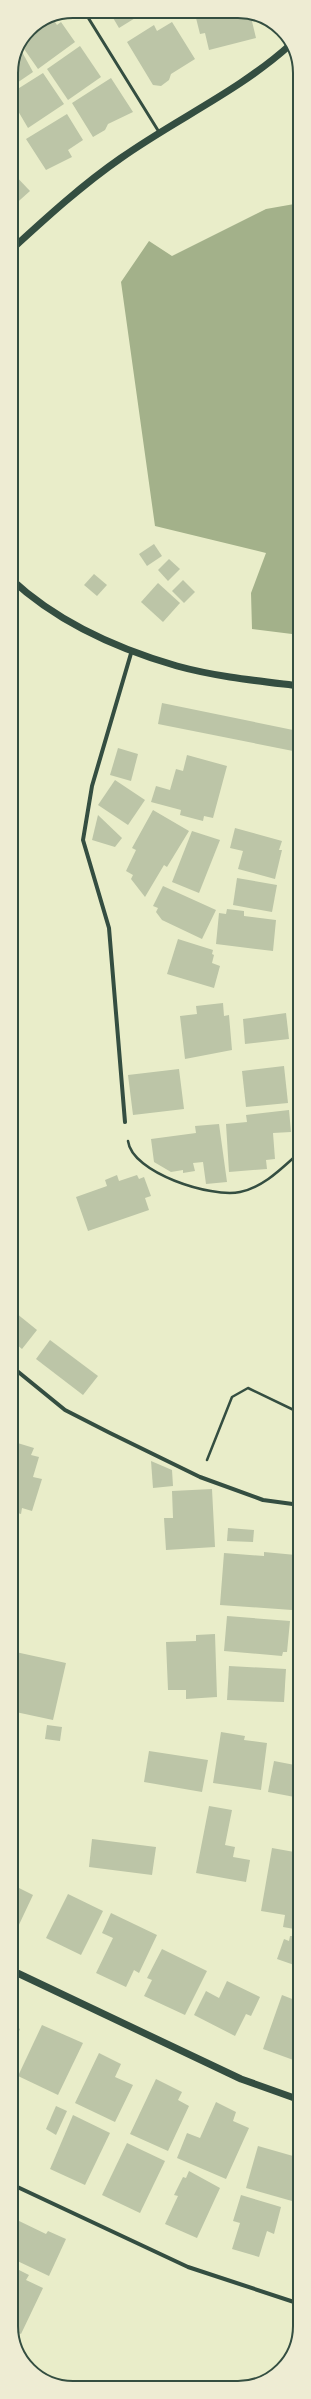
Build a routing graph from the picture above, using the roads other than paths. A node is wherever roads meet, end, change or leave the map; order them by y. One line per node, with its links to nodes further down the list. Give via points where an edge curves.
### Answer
1 (88, 18): 3 (lane)
2 (286, 48): 3 (street, via 257,72)
3 (160, 133): 4 (street, via 120,158)
4 (18, 244)
5 (18, 585): 6 (street, via 66,619)
6 (132, 650): 7 (street, via 205,672); 8 (street, via 92,786 83,840 109,928)
7 (293, 685)
8 (125, 1122)
9 (18, 1372): 10 (street, via 65,1410 200,1476 263,1500)
10 (293, 1504)
11 (18, 1973): 12 (street, via 241,2079)
12 (293, 2098)
13 (18, 2187): 14 (street, via 188,2268)
14 (293, 2302)

